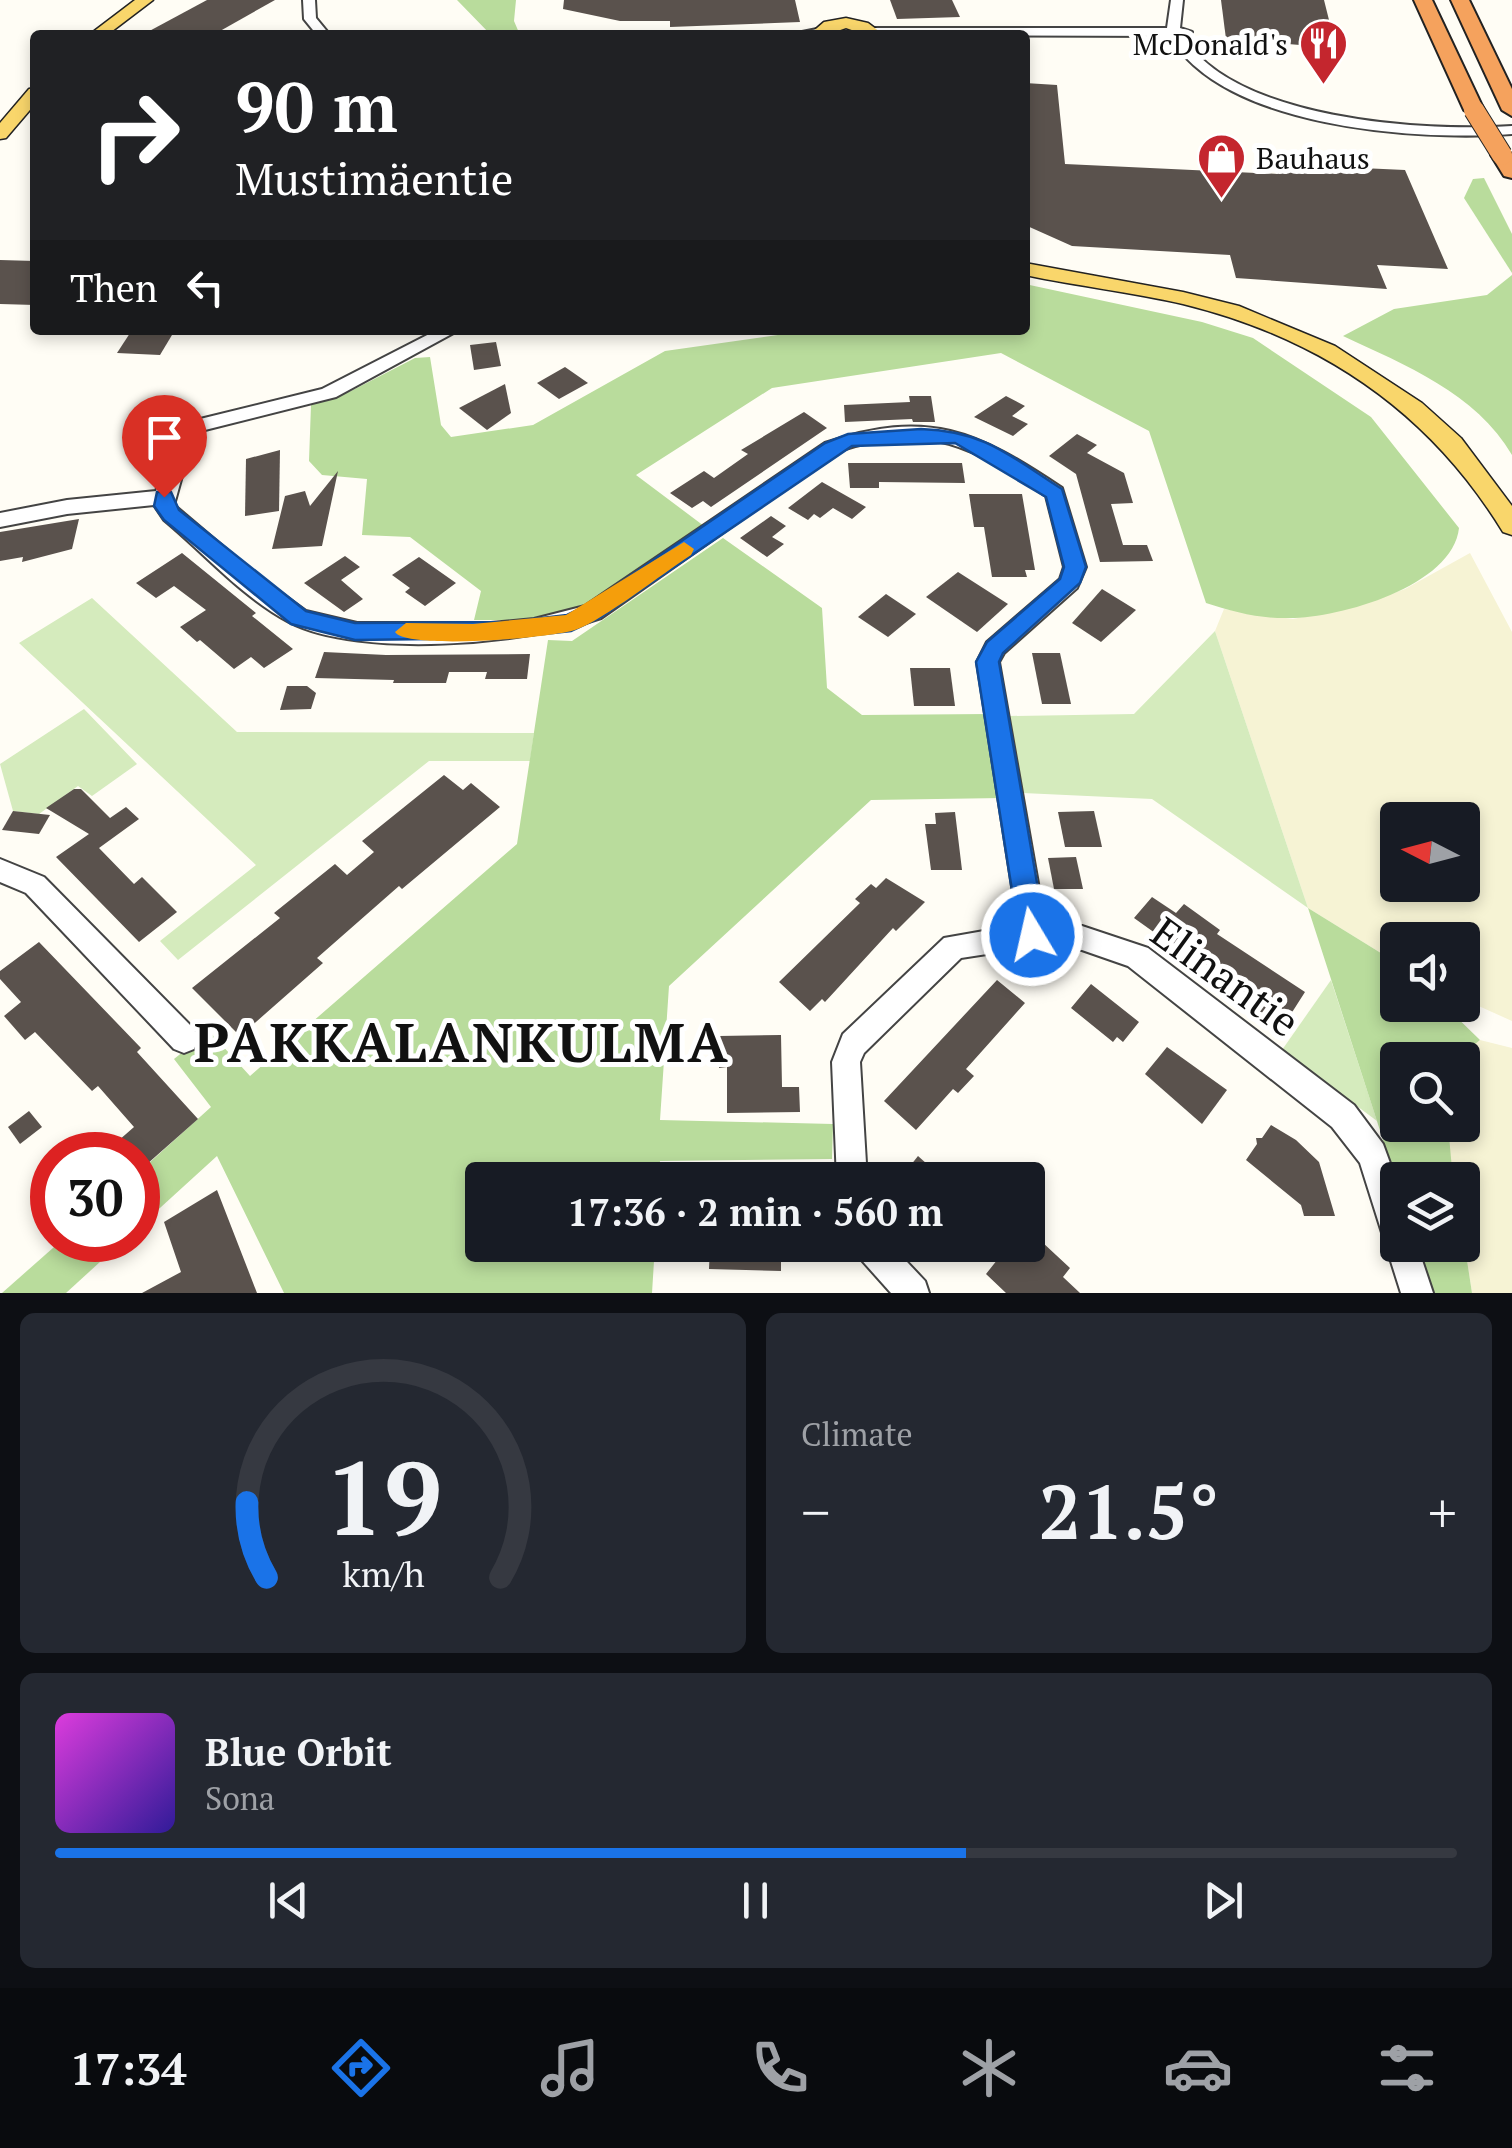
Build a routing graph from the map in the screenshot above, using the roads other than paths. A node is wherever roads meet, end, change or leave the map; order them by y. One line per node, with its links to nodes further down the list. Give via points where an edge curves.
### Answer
1 (128, 0): 11 (main road)
2 (145, 0): 12 (main road)
3 (309, 0): 13 (street, via 310,19)
4 (1180, 0): 10 (street)
5 (1424, 0): 21 (highway, bridge, via 1474,110)
6 (1460, 0): 18 (highway)
7 (838, 2): 8 (main road); 9 (main road)
8 (836, 24): 9 (main road); 14 (main road)
9 (856, 24): 15 (main road)
10 (1181, 28): 16 (street); 19 (street, via 1239,81 1344,119 1437,134)
11 (90, 30)
12 (105, 30)
13 (320, 30)
14 (825, 30)
15 (869, 30)
16 (1030, 31)
17 (30, 98): 20 (main road)
18 (1512, 110)
19 (1512, 130)
20 (0, 134)
21 (1507, 163)
22 (1030, 270): 26 (main road, via 1229,310 1334,356 1438,431 1493,493)
23 (440, 335): 24 (street, via 329,393 190,430)
24 (164, 497): 25 (street); 28 (street, via 172,515 299,618 355,632 508,630 571,622 594,612 848,440 921,436 971,442 1055,494 1075,567 1070,583 995,648 988,662)
25 (0, 520)
26 (1512, 526)
27 (0, 870): 29 (street, via 35,885)
28 (1032, 935): 30 (street, Elinantie, via 954,947 853,1044 846,1062); 31 (street, Elinantie, via 1082,938 1138,957 1343,1116)
29 (184, 1040)
30 (851, 1162)
31 (1380, 1180)
32 (885, 1262): 34 (street)
33 (1407, 1262): 35 (street)
34 (913, 1293)
35 (1417, 1293)

